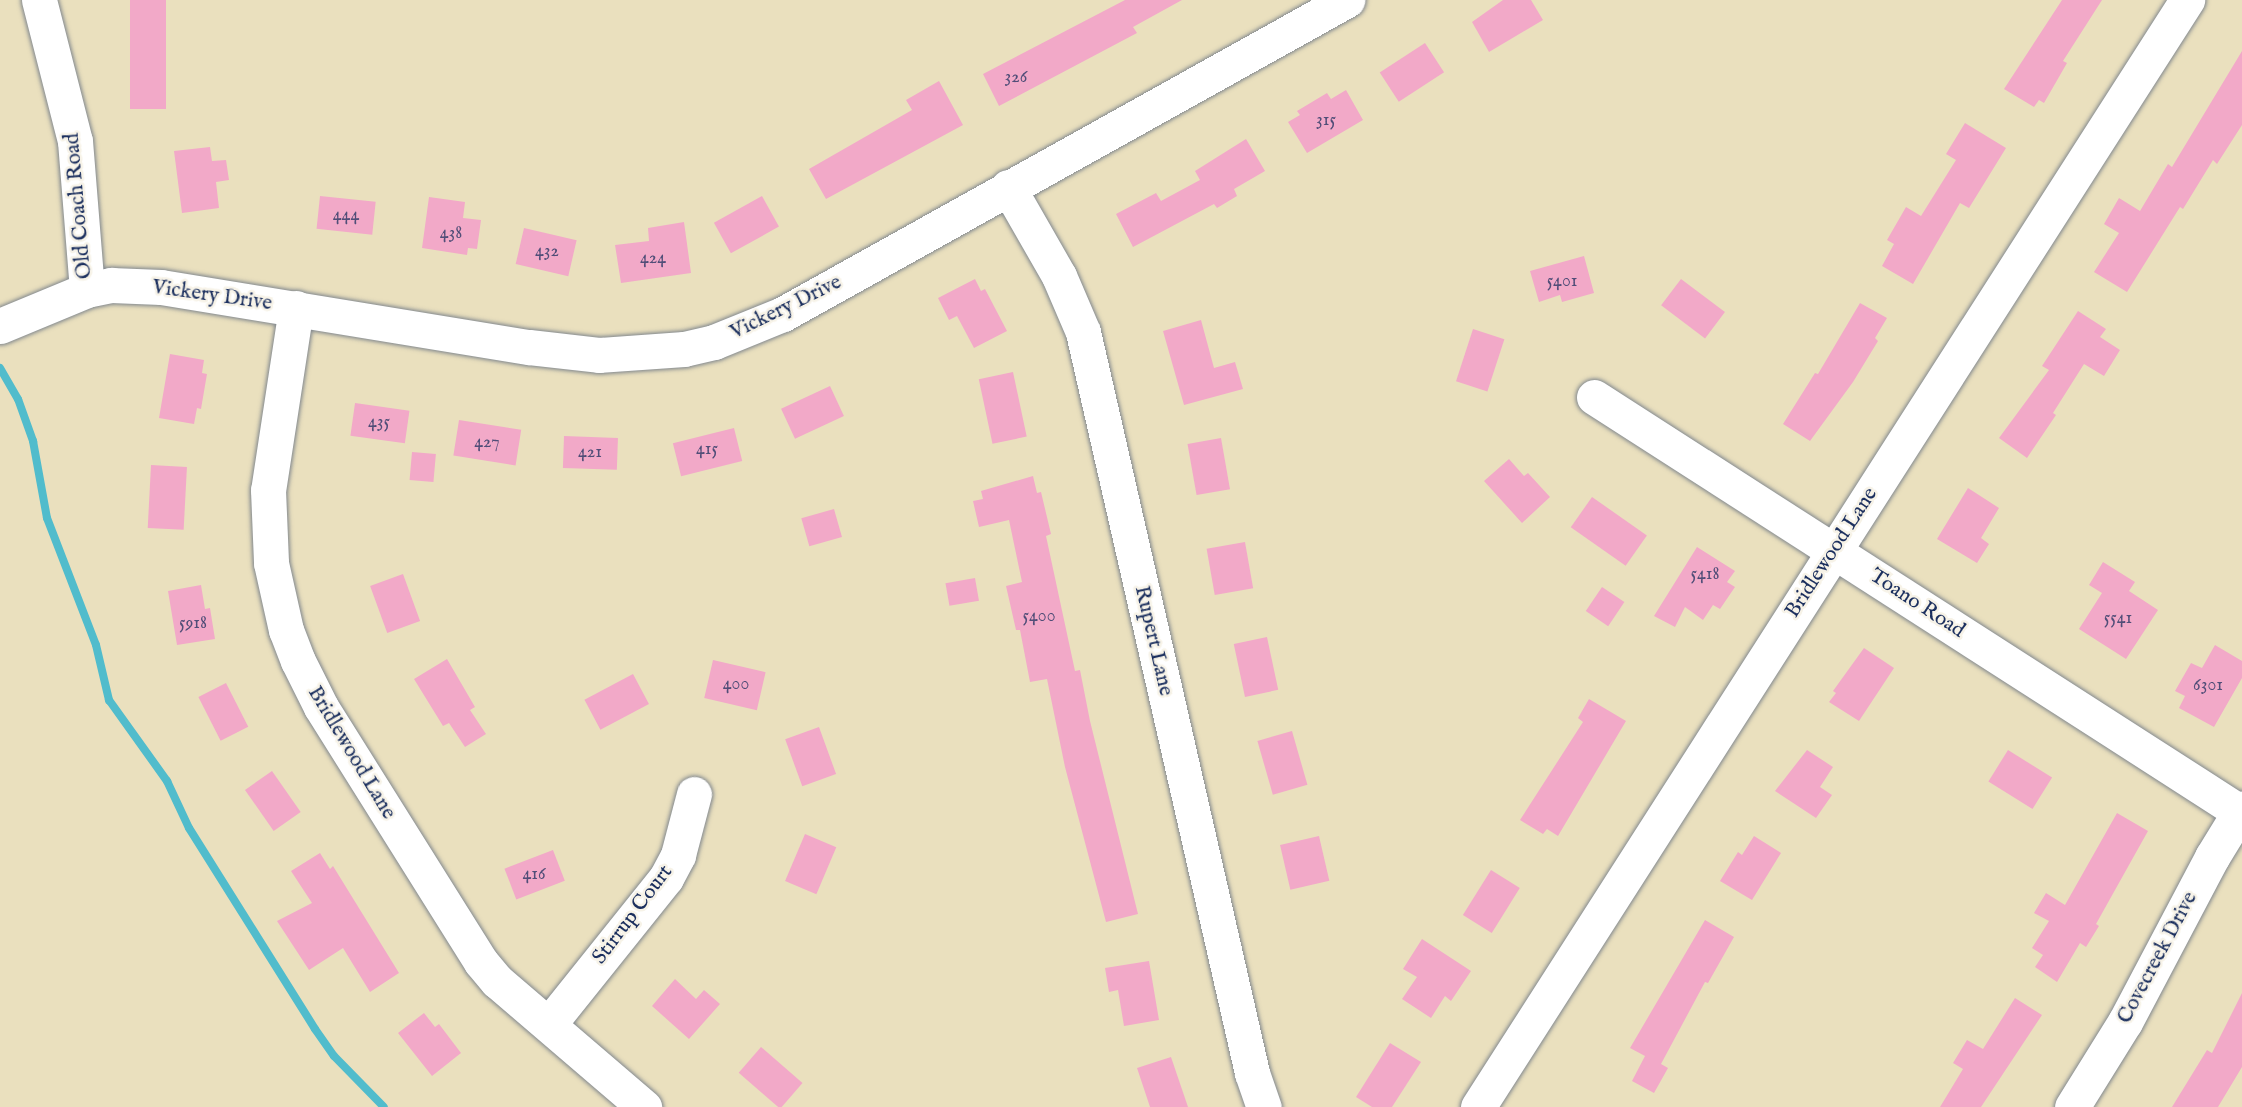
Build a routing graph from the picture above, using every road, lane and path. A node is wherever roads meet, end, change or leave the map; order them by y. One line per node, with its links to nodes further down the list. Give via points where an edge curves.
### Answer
1 (39, 0): 5 (street, Old Coach Road, via 75,141)
2 (1347, 0): 4 (street, Vickery Drive)
3 (2187, 0): 9 (street, Bridlewood Lane)
4 (1008, 187): 6 (street, Vickery Drive, via 783,314 684,349 600,355); 14 (street, Rupert Lane, via 1059,276 1083,332 1252,1073)
5 (87, 290): 6 (street, Vickery Drive, via 111,285 161,287); 7 (street, Vickery Drive)
6 (296, 307): 12 (street, Bridlewood Lane, via 268,490 271,563 286,630 321,707 462,935 497,981)
7 (0, 326)
8 (1594, 397): 9 (street, Toano Road)
9 (1834, 551): 11 (street, Toano Road); 15 (street, Bridlewood Lane)
10 (694, 794): 12 (street, Stirrup Court, via 678,855 666,878)
11 (2241, 810): 16 (street, Covecreek Drive, via 2125,1022)
12 (549, 1024): 13 (street, Bridlewood Lane)
13 (644, 1107)
14 (1264, 1107)
15 (1478, 1107)
16 (2072, 1107)

